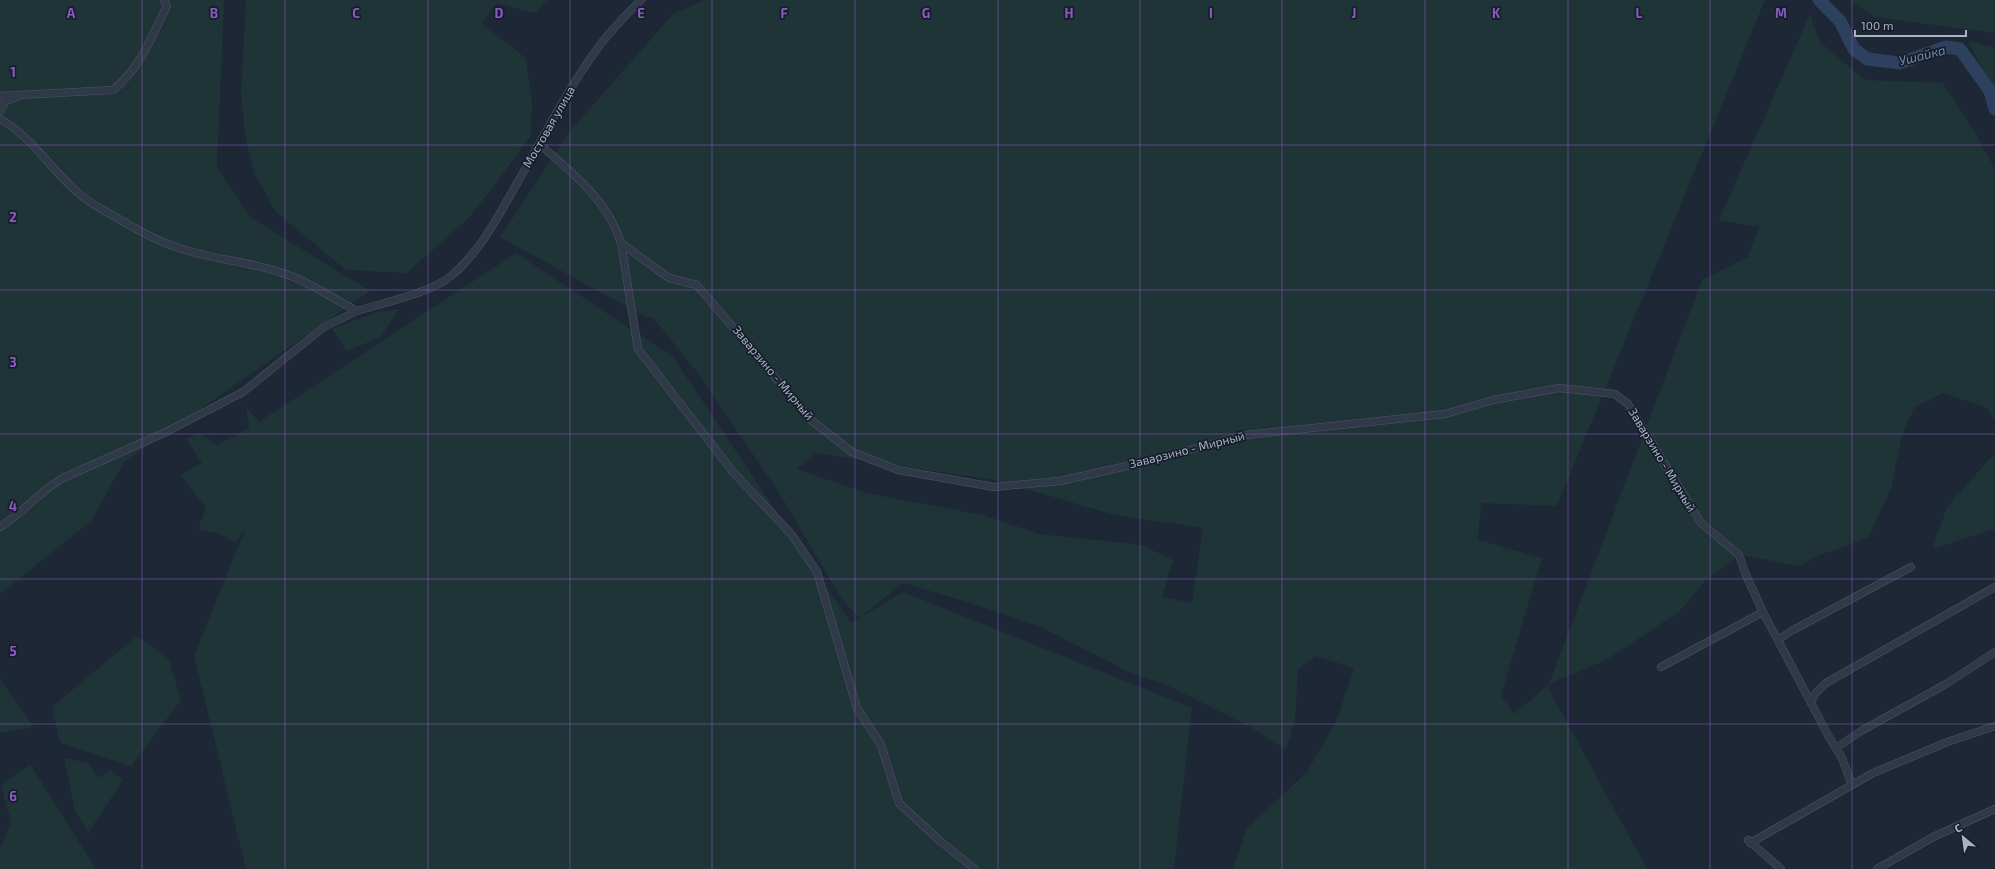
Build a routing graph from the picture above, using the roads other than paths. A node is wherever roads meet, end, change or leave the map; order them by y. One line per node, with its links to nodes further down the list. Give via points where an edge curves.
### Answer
1 (164, 0): 4 (street, via 167,6 142,55 127,79 114,90)
2 (641, 0): 6 (street, Мостовая улица, via 596,50 576,79)
3 (0, 96): 4 (street)
4 (17, 96): 5 (street, via 6,102)
5 (1, 116): 8 (street, via 25,136 80,194 96,206 178,248 240,261 296,278)
6 (540, 144): 7 (street, via 588,187 617,230); 8 (street, Мостовая улица, via 493,226 467,260 450,277 425,290)
7 (621, 243): 12 (street, Заварзино - Мирный, via 670,278 697,285 811,420 852,452 898,470 994,487 1060,481 1246,435 1445,414 1494,400 1559,388 1615,394 1628,404 1701,523 1739,555); 21 (street, via 638,349 733,472 792,534 817,572 857,708 881,744 899,803)
8 (357, 311): 9 (street, Мостовая улица, via 324,327 243,392 166,432 52,484)
9 (0, 527)
10 (1911, 567): 13 (street)
11 (1995, 587): 16 (street, via 1826,683 1815,694)
12 (1763, 612): 13 (street, Заварзино - Мирный); 15 (street)
13 (1779, 639): 16 (street, Заварзино - Мирный)
14 (1995, 652): 18 (street, via 1946,684 1861,731)
15 (1661, 667)
16 (1811, 703): 18 (street, Заварзино - Мирный)
17 (1995, 726): 19 (street, via 1873,773)
18 (1836, 748): 19 (street, Заварзино - Мирный)
19 (1852, 785): 22 (street, via 1749,841)
20 (1995, 809): 23 (street, via 1933,837)
21 (975, 869)
22 (1781, 869)
23 (1877, 869)

